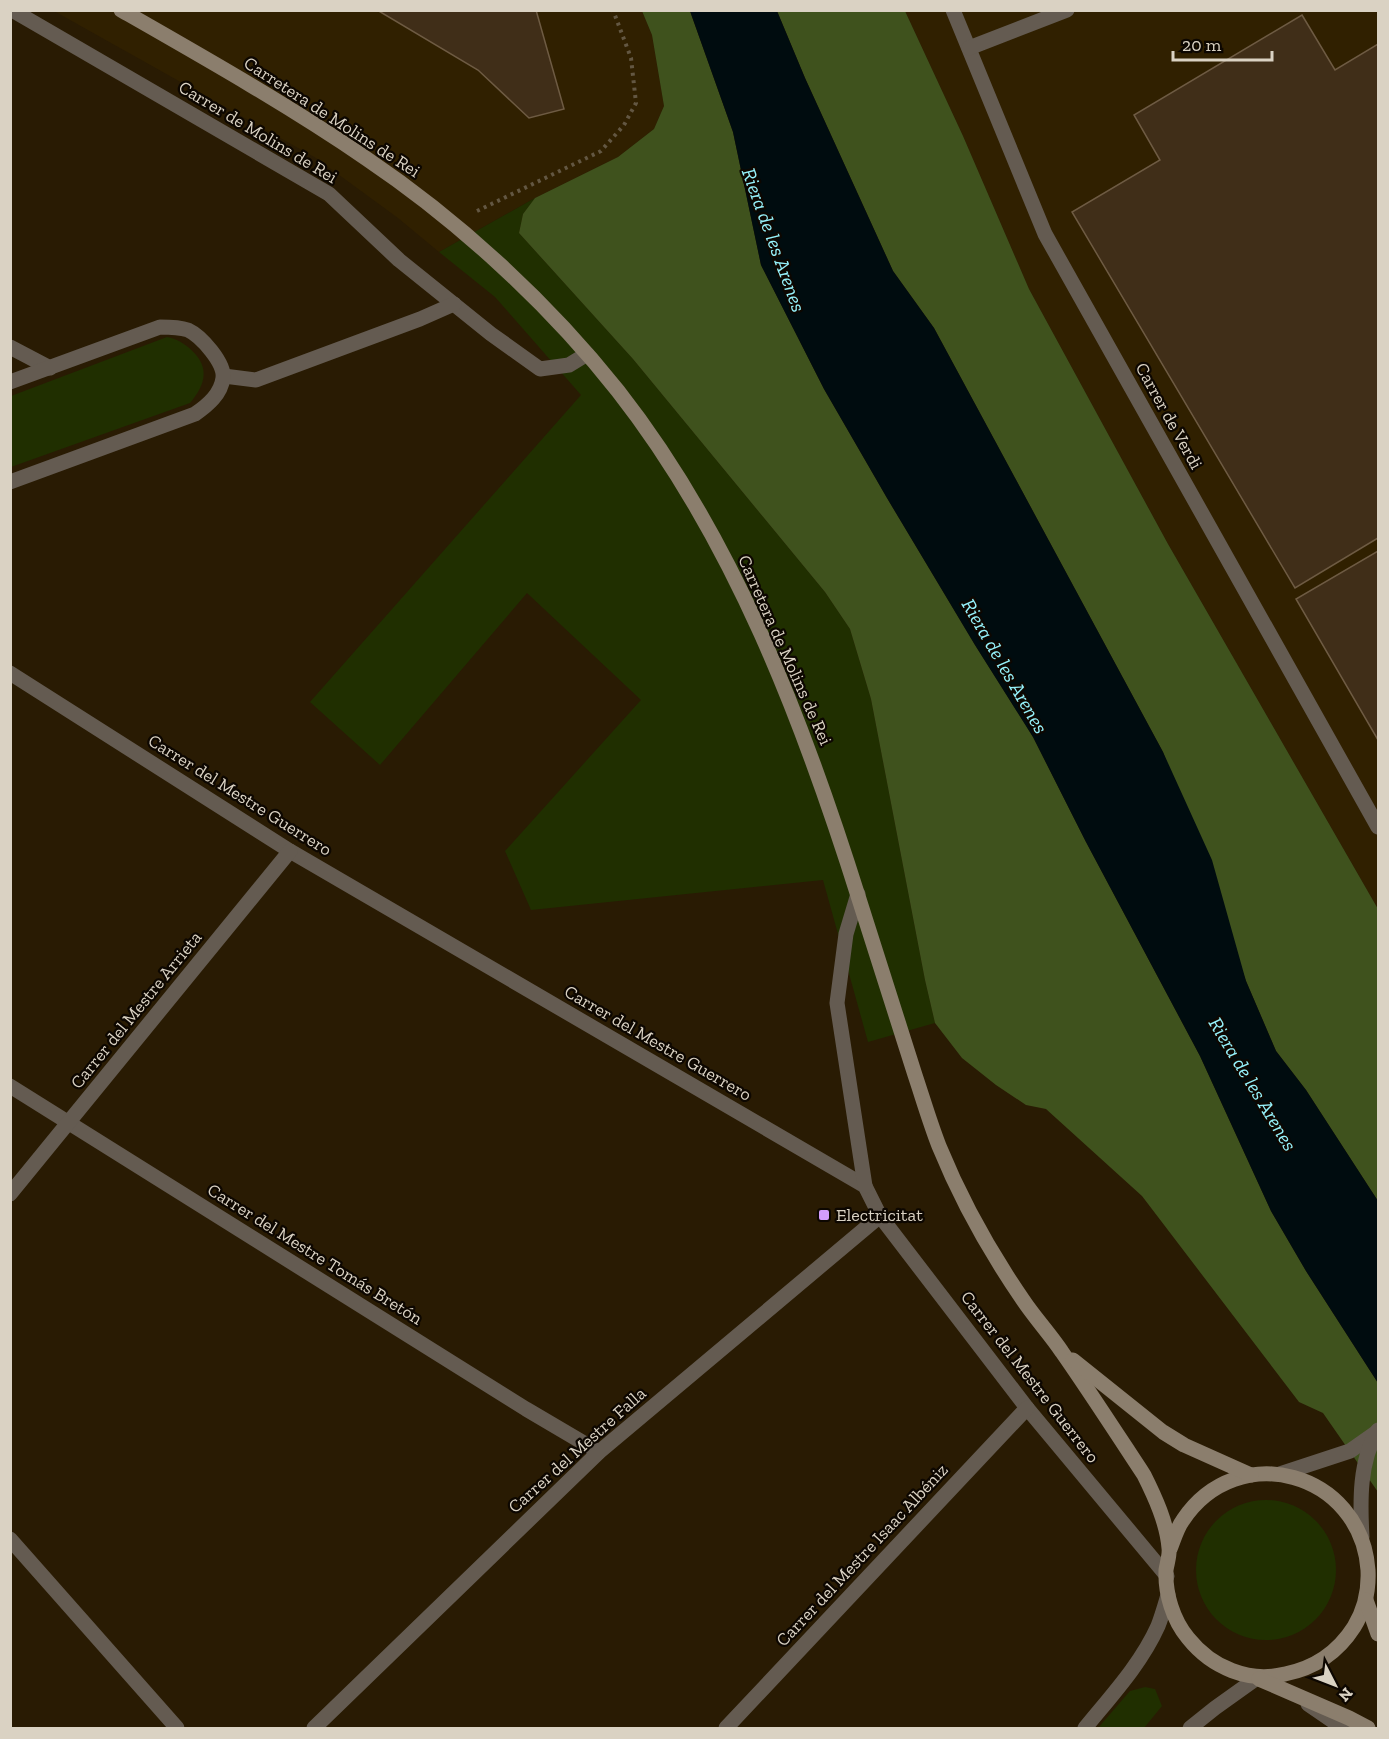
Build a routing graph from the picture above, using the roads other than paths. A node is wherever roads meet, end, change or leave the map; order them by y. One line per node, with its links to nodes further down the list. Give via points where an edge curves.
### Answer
1 (12, 10): 6 (street, Carrer de Molins de Rei, via 329,194 399,260)
2 (122, 10): 8 (main road, Carretera de Molins de Rei, via 257,88 372,161 492,258)
3 (953, 10): 5 (street, Carrer de Verdi)
4 (1067, 10): 5 (street)
5 (969, 48): 14 (street, Carrer de Verdi, via 1045,234)
6 (454, 304): 8 (street, Carrer de Molins de Rei, via 540,369 569,365); 10 (street, via 256,381)
7 (10, 347): 9 (street)
8 (587, 354): 16 (main road, Carretera de Molins de Rei, via 672,468 745,599 797,718)
9 (50, 368): 10 (street, via 160,327 177,327 190,331 204,343 219,360); 11 (street)
10 (224, 376): 12 (street, via 219,392 195,414)
11 (10, 382)
12 (10, 482)
13 (10, 673): 15 (street, Carrer del Mestre Guerrero)
14 (1378, 827)
15 (290, 851): 18 (street, Carrer del Mestre Arrieta); 19 (street, Carrer del Mestre Guerrero)
16 (858, 894): 19 (street, via 846,933 837,1003); 22 (main road, Carretera de Molins de Rei, via 938,1143 952,1175 990,1248)
17 (10, 1086): 18 (street, Carrer del Mestre Tomás Bretón)
18 (69, 1123): 20 (street, Carrer del Mestre Arrieta); 25 (street, Carrer del Mestre Tomás Bretón)
19 (865, 1186): 21 (street, Carrer del Mestre Guerrero)
20 (10, 1194)
21 (880, 1216): 23 (street, Carrer del Mestre Guerrero); 25 (street, Carrer del Mestre Falla)
22 (1061, 1350): 27 (main road, Carretera de Molins de Rei, via 1163,1432); 30 (main road, Carretera de Molins de Rei, via 1144,1475 1160,1511)
23 (1027, 1408): 31 (street, Carrer del Mestre Guerrero); 39 (street, Carrer del Mestre Isaac Albéniz)
24 (1378, 1431): 26 (street, via 1350,1450); 28 (street, via 1365,1464)
25 (599, 1452): 38 (street, Carrer del Mestre Falla)
26 (1280, 1474): 27 (main road, Carretera de Molins de Rei); 28 (main road, Carretera de Molins de Rei, via 1328,1493 1352,1518)
27 (1251, 1475): 30 (main road, Carretera de Molins de Rei, via 1223,1484 1199,1500 1181,1522)
28 (1362, 1537): 33 (main road, Carretera de Molins de Rei, via 1369,1584)
29 (10, 1539): 37 (street)
30 (1170, 1549): 31 (main road)
31 (1167, 1576): 32 (main road)
32 (1168, 1595): 35 (main road, Carretera de Molins de Rei, via 1175,1618 1205,1655 1226,1668); 40 (street, via 1147,1647)
33 (1366, 1600): 34 (main road, Carretera de Molins de Rei); 35 (main road, Carretera de Molins de Rei, via 1348,1637 1319,1662 1301,1671)
34 (1378, 1634)
35 (1257, 1678): 36 (main road); 41 (street)
36 (1296, 1696): 42 (street); 43 (main road)
37 (177, 1728)
38 (314, 1728)
39 (726, 1728)
40 (1085, 1728)
41 (1190, 1728)
42 (1343, 1728)
43 (1368, 1728)

